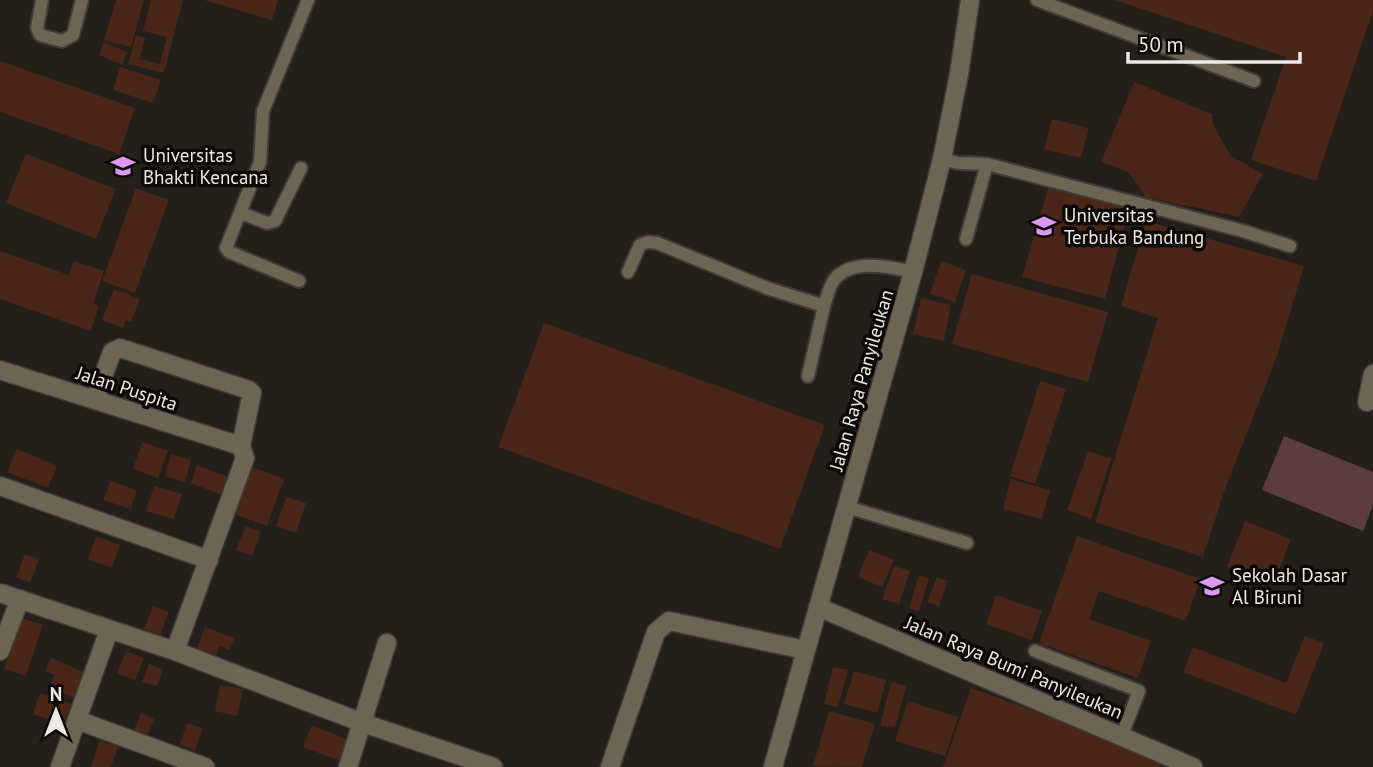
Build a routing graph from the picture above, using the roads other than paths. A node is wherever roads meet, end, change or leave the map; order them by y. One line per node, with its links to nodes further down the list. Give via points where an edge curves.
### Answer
1 (43, 0): 2 (lane, via 37,28 40,35 62,41 73,35)
2 (82, 0)
3 (308, 0): 10 (lane, via 263,111 260,162)
4 (970, 0): 7 (street, Jalan Raya Panyileukan)
5 (1037, 0): 6 (lane)
6 (1255, 81)
7 (942, 159): 8 (lane); 14 (street, Jalan Raya Panyileukan)
8 (987, 163): 11 (lane); 12 (lane)
9 (301, 169): 10 (lane, via 275,221 267,223)
10 (241, 213): 15 (lane, via 227,242 229,252)
11 (966, 239)
12 (1290, 246)
13 (628, 272): 16 (lane, via 640,245 657,243)
14 (913, 272): 16 (lane, via 890,267 845,271 833,280); 24 (street, Jalan Raya Panyileukan)
15 (299, 281)
16 (824, 306): 19 (lane)
17 (0, 370): 20 (street, Jalan Puspita)
18 (1373, 374): 21 (street)
19 (808, 376)
20 (95, 399): 22 (street, Jalan Puspita); 22 (street, via 112,352 120,348 249,390 253,398)
21 (1367, 402)
22 (241, 446): 26 (street, via 245,458)
23 (0, 486): 26 (street)
24 (847, 507): 25 (lane); 29 (street, Jalan Raya Panyileukan)
25 (967, 543)
26 (209, 560): 34 (street)
27 (0, 593): 28 (street)
28 (20, 599): 30 (street); 33 (street)
29 (817, 607): 32 (street, Jalan Raya Panyileukan); 38 (street, Jalan Raya Bumi Panyileukan)
30 (109, 630): 34 (street); 36 (street)
31 (387, 643): 37 (street)
32 (805, 650): 44 (street, via 669,621 656,632); 45 (street, Jalan Raya Panyileukan)
33 (0, 651)
34 (175, 652): 37 (street)
35 (1035, 652): 38 (lane, via 1139,691)
36 (77, 720): 39 (street); 40 (street)
37 (363, 723): 42 (street); 43 (street)
38 (1122, 735): 46 (street, Jalan Raya Bumi Panyileukan)
39 (169, 760): 41 (street)
40 (60, 767)
41 (205, 767)
42 (348, 767)
43 (494, 767)
44 (610, 767)
45 (773, 767)
46 (1194, 767)

